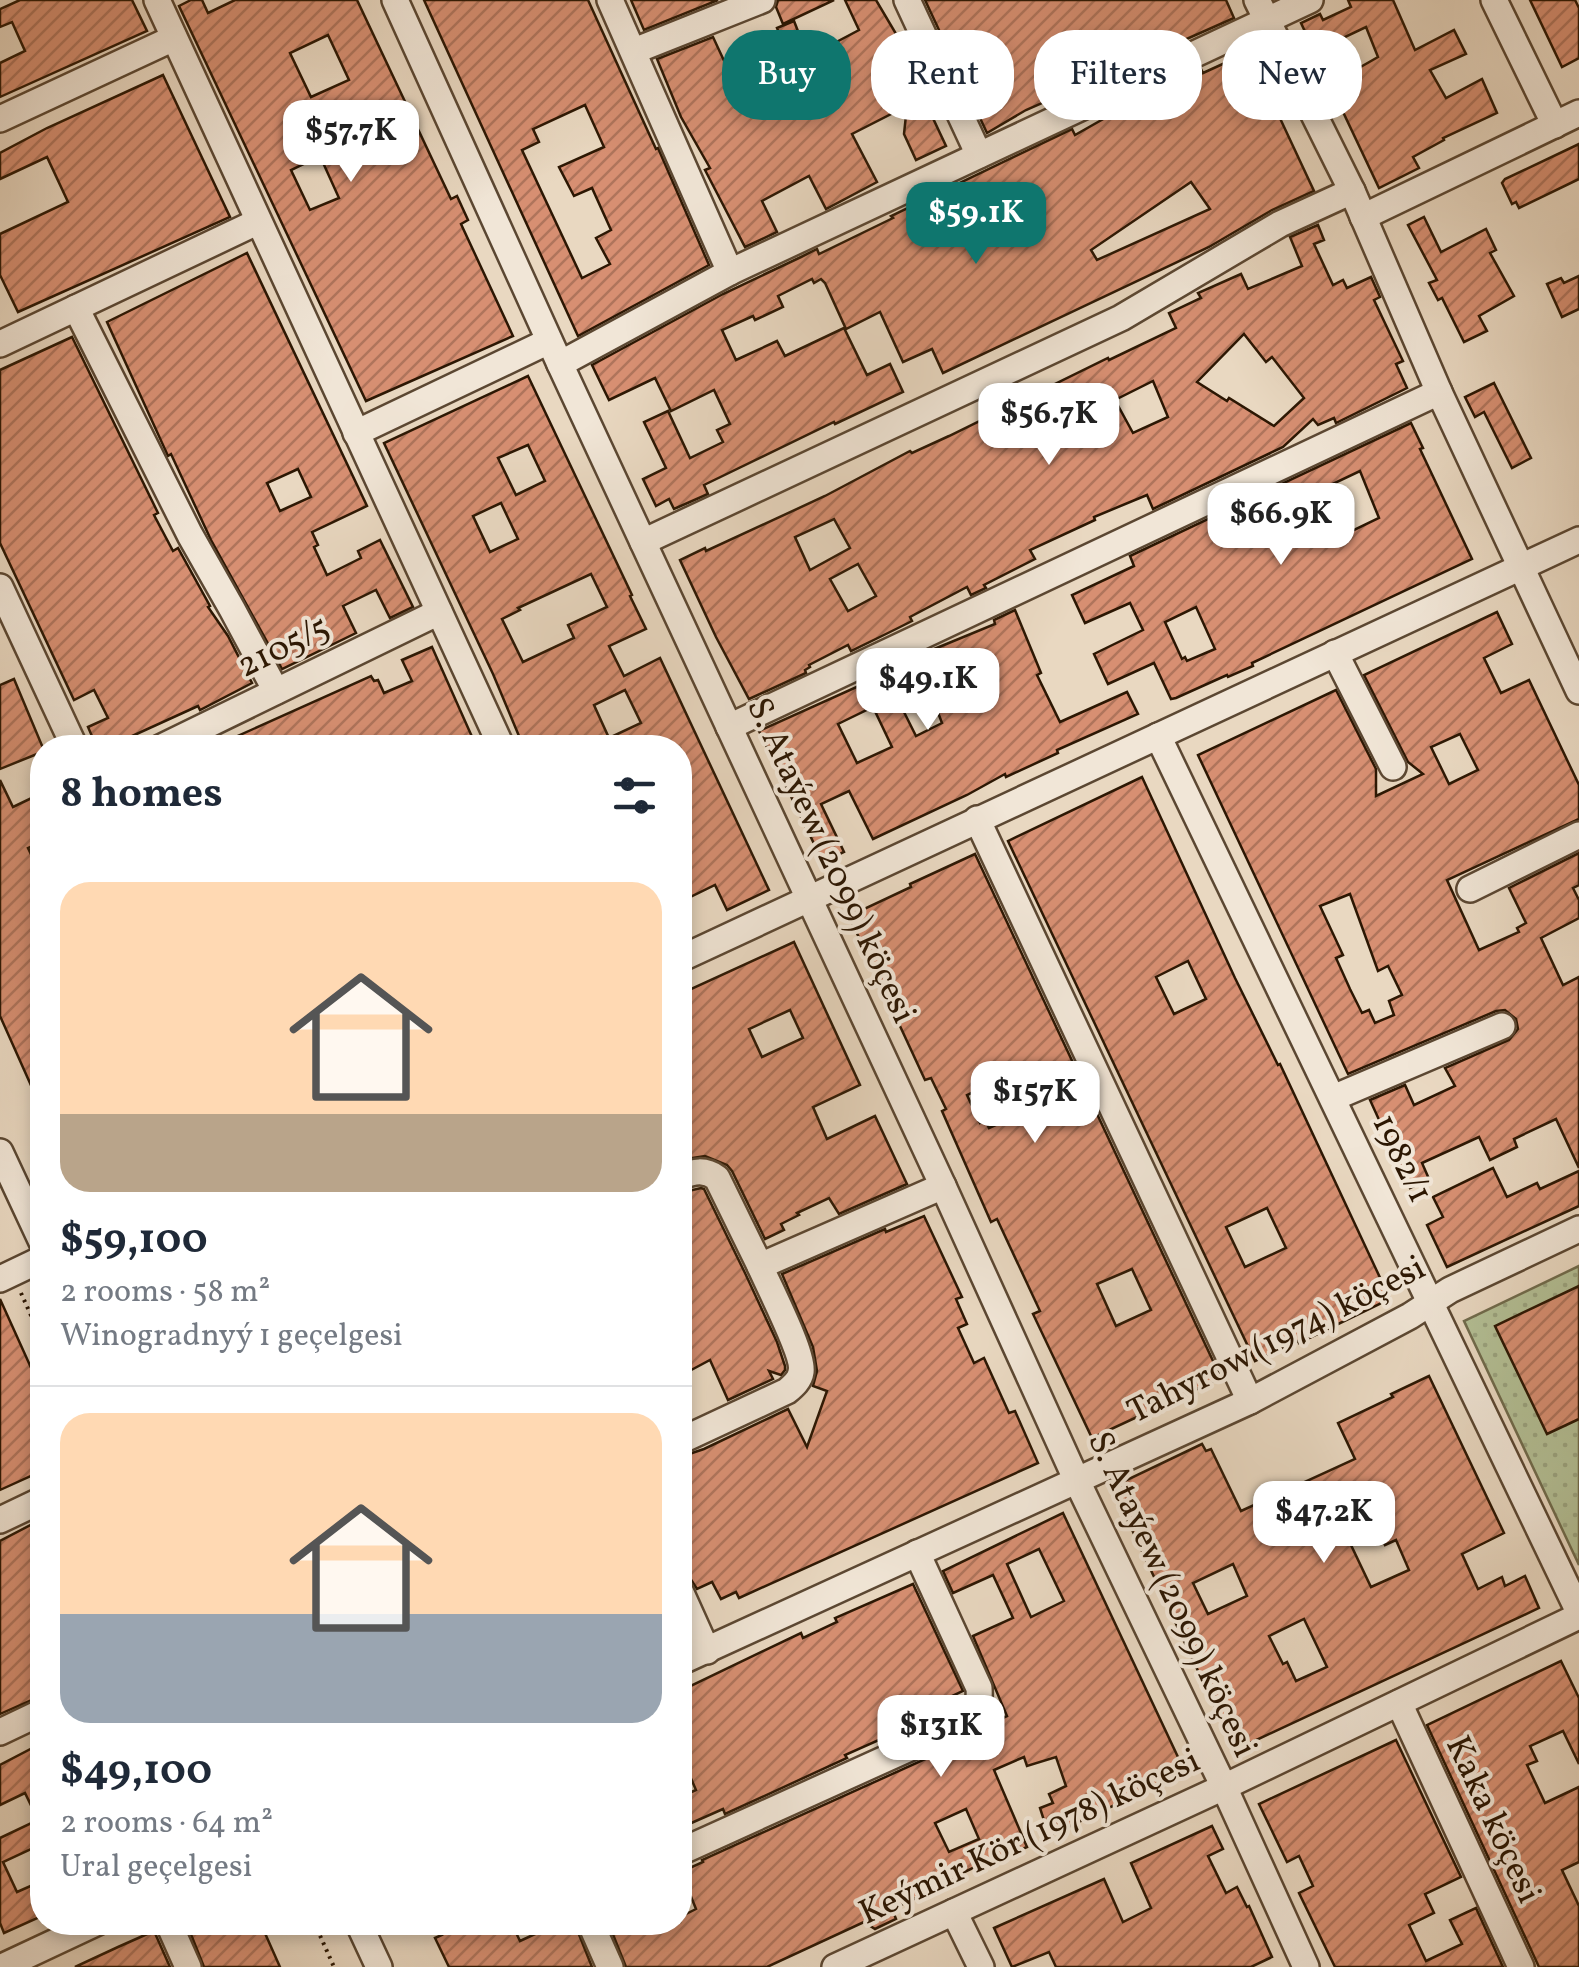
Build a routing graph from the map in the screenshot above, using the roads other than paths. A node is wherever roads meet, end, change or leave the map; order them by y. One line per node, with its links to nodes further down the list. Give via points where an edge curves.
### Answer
1 (156, 0): 9 (street)
2 (395, 0): 21 (street, S. Ataýew (2099) köçesi)
3 (610, 0): 10 (street)
4 (762, 0): 10 (street)
5 (907, 0): 14 (street)
6 (1310, 0): 8 (street)
7 (1494, 0): 13 (street)
8 (1262, 10): 14 (street); 15 (street)
9 (174, 38): 12 (street); 17 (street)
10 (634, 51): 18 (street)
11 (1579, 112): 13 (street)
12 (0, 119)
13 (1555, 125): 16 (street)
14 (979, 155): 18 (street)
15 (1352, 191): 16 (street); 25 (street, via 1280,224 1121,318)
16 (1363, 217): 22 (street)
17 (257, 222): 19 (street); 23 (street)
18 (730, 272): 21 (street)
19 (76, 308): 20 (street); 31 (street)
20 (0, 344)
21 (554, 353): 23 (street); 25 (street, S. Ataýew (2099) köçesi)
22 (1440, 392): 26 (street); 32 (street)
23 (356, 433): 28 (street)
24 (1579, 540): 26 (street)
25 (643, 542): 32 (street, S. Ataýew (2099) köçesi)
26 (1521, 566): 29 (street); 30 (street)
27 (0, 589): 33 (street)
28 (440, 612): 31 (street, 2105/5); 35 (street)
29 (1334, 654): 36 (street); 37 (street)
30 (1579, 691)
31 (276, 692): 34 (street, 2105/5)
32 (729, 727): 41 (street, S. Ataýew (2099) köçesi)
33 (69, 735)
34 (187, 735)
35 (496, 735)
36 (1158, 736): 38 (street); 44 (street, 1982/1)
37 (1393, 768)
38 (978, 820): 41 (street); 54 (street)
39 (1579, 836): 40 (street)
40 (1470, 889)
41 (808, 900): 42 (street); 47 (street, S. Ataýew (2099) köçesi)
42 (692, 953)
43 (1502, 1026): 44 (street)
44 (1333, 1098): 53 (street, 1982/1)
45 (0, 1152): 48 (street)
46 (692, 1173): 51 (street, via 717,1178)
47 (944, 1186): 51 (street); 56 (street, S. Ataýew (2099) köçesi)
48 (30, 1216)
49 (1579, 1229): 53 (street, Tahyrow (1974) köçesi)
50 (30, 1265): 52 (street)
51 (760, 1266): 55 (street, via 801,1374 787,1391)
52 (0, 1279)
53 (1431, 1302): 54 (street, Tahyrow (1974) köçesi); 60 (street, 1982/1)
54 (1250, 1401): 56 (street, Tahyrow (1974) köçesi)
55 (692, 1435)
56 (1077, 1481): 59 (street, Tahyrow (1974) köçesi); 67 (street, S. Ataýew (2099) köçesi)
57 (30, 1506): 58 (street)
58 (0, 1520)
59 (917, 1553): 62 (street, Tahyrow (1974) köçesi); 68 (street, via 979,1688 975,1714)
60 (1579, 1614): 64 (street, Keýmir Kör (1978) köçesi)
61 (692, 1618): 62 (street)
62 (707, 1650): 63 (street, Tahyrow (1974) köçesi)
63 (692, 1657)
64 (1399, 1702): 67 (street, Keýmir Kör (1978) köçesi); 81 (street, Kaka köçesi)
65 (30, 1718): 66 (street)
66 (0, 1732)
67 (1224, 1787): 69 (street, Keýmir Kör (1978) köçesi); 80 (street, S. Ataýew (2099) köçesi)
68 (692, 1847)
69 (954, 1912): 78 (street, Keýmir Kör (1978) köçesi); 79 (street)
70 (70, 1935): 74 (street)
71 (174, 1935): 75 (street)
72 (364, 1935): 76 (street)
73 (596, 1935): 77 (street)
74 (2, 1967)
75 (188, 1967)
76 (378, 1967)
77 (610, 1967)
78 (835, 1967)
79 (980, 1967)
80 (1306, 1967)
81 (1521, 1967)

